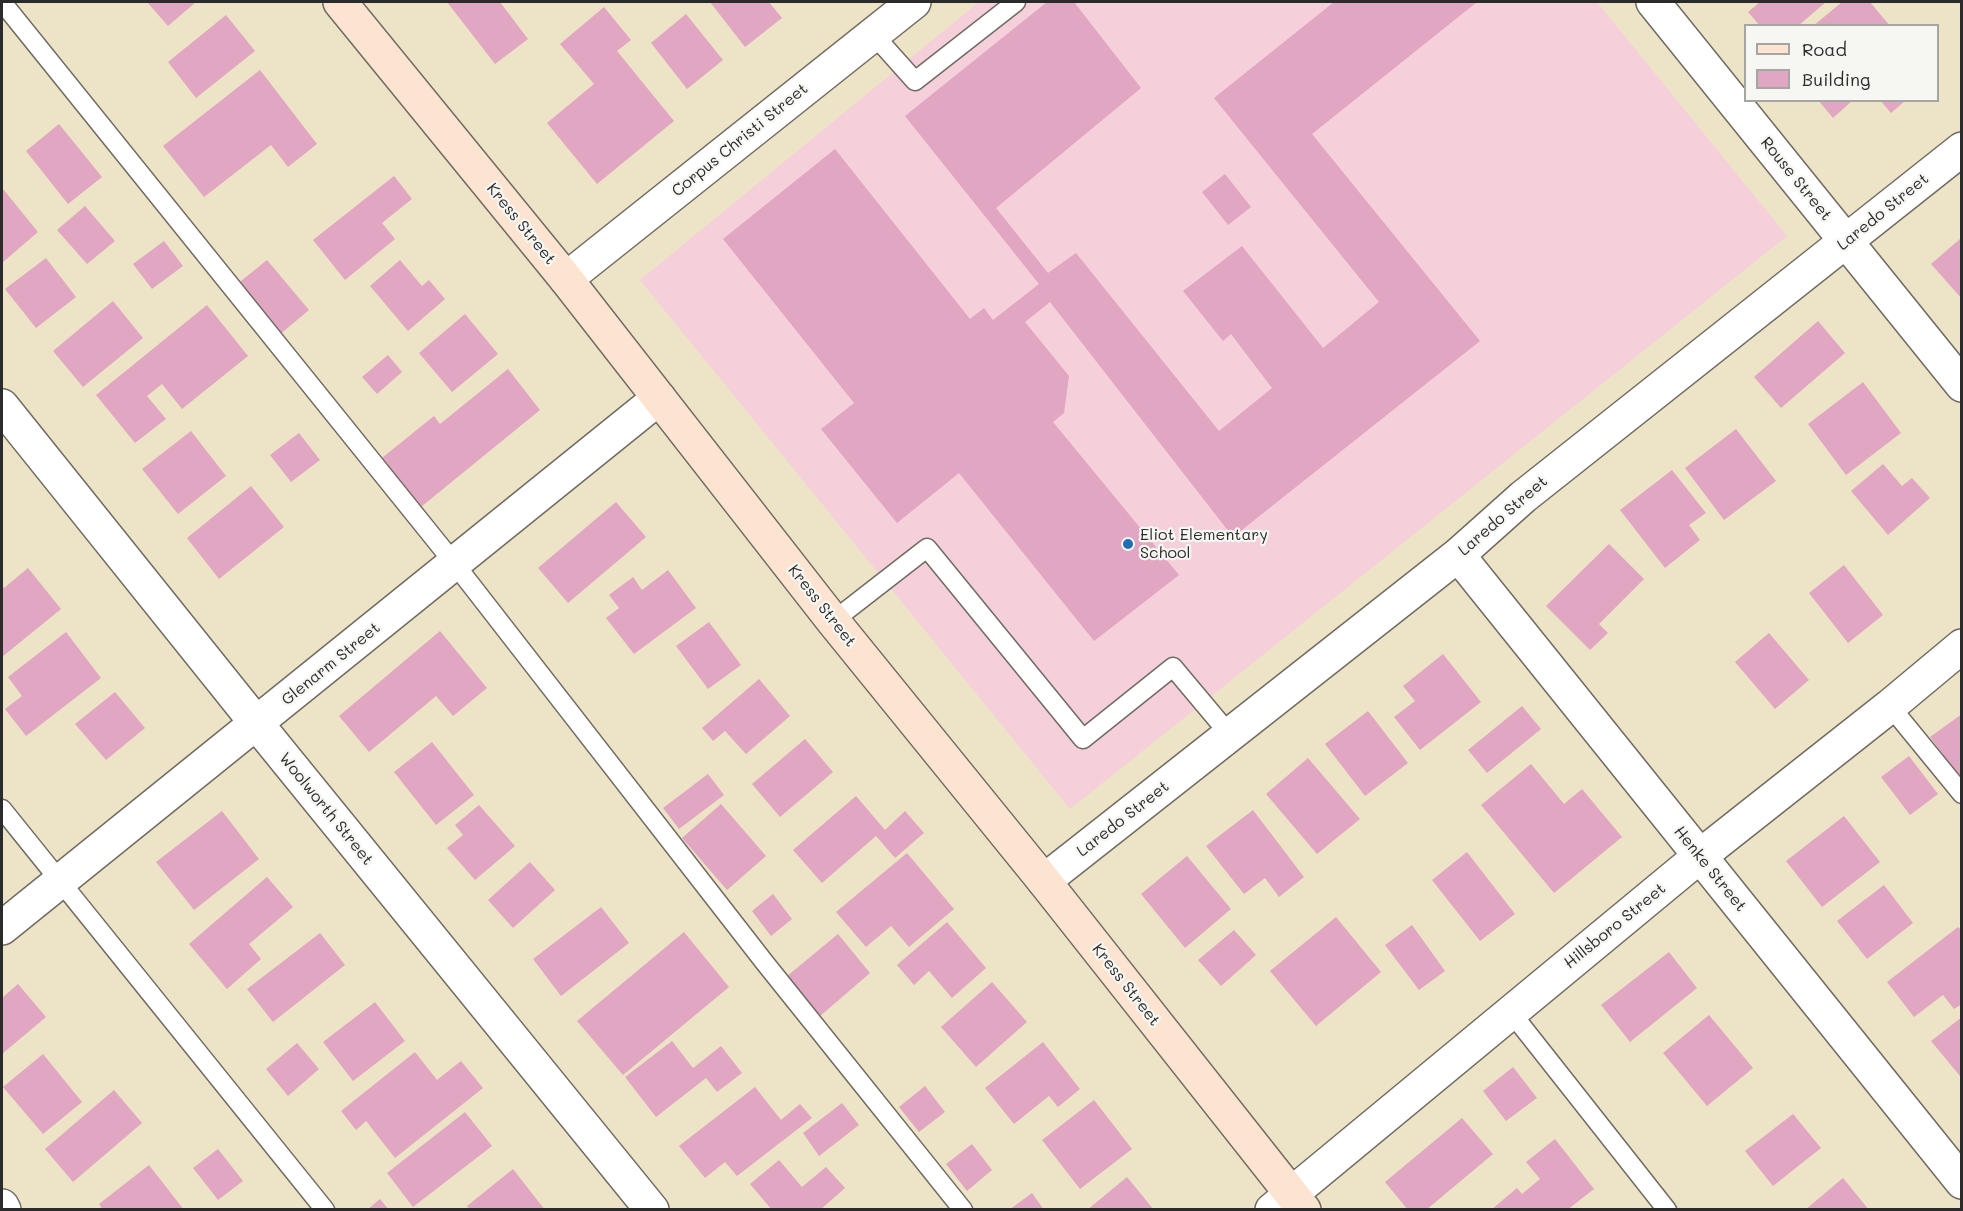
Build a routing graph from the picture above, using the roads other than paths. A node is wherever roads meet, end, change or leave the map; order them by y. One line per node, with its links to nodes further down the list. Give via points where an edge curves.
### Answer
1 (2, 2): 14 (lane)
2 (339, 2): 9 (street, Kress Street)
3 (914, 2): 6 (street, Corpus Christi Street)
4 (1016, 2): 6 (lane, via 915,81)
5 (1653, 2): 8 (street, Rouse Street)
6 (873, 34): 9 (street, Corpus Christi Street)
7 (1962, 149): 8 (street, Laredo Street)
8 (1846, 242): 10 (street, Rouse Street); 13 (street, Laredo Street, via 1523,497)
9 (566, 279): 11 (street, Kress Street)
10 (1962, 384)
11 (659, 398): 14 (street, Glenarm Street); 15 (street, Kress Street)
12 (2, 406): 18 (street, Woolworth Street)
13 (1458, 555): 19 (street, Laredo Street); 22 (street, Henke Street)
14 (454, 563): 18 (street, Glenarm Street); 31 (lane, via 765,963)
15 (833, 621): 19 (lane, via 927,548 1083,739 1173,667); 23 (street, Kress Street)
16 (1962, 646): 17 (street, Hillsboro Street)
17 (1890, 706): 20 (lane); 22 (street, Hillsboro Street)
18 (257, 724): 24 (street, Glenarm Street); 30 (street, Woolworth Street)
19 (1230, 735): 23 (street, Laredo Street)
20 (1962, 794)
21 (2, 808): 24 (lane)
22 (1700, 856): 26 (street, Hillsboro Street); 27 (street, Henke Street)
23 (1044, 881): 28 (street, Kress Street)
24 (60, 882): 25 (street, Glenarm Street); 29 (lane)
25 (2, 928)
26 (1510, 1011): 28 (street, Hillsboro Street); 32 (lane)
27 (1962, 1182)
28 (1289, 1204)
29 (325, 1209)
30 (652, 1209)
31 (963, 1209)
32 (1667, 1209)

